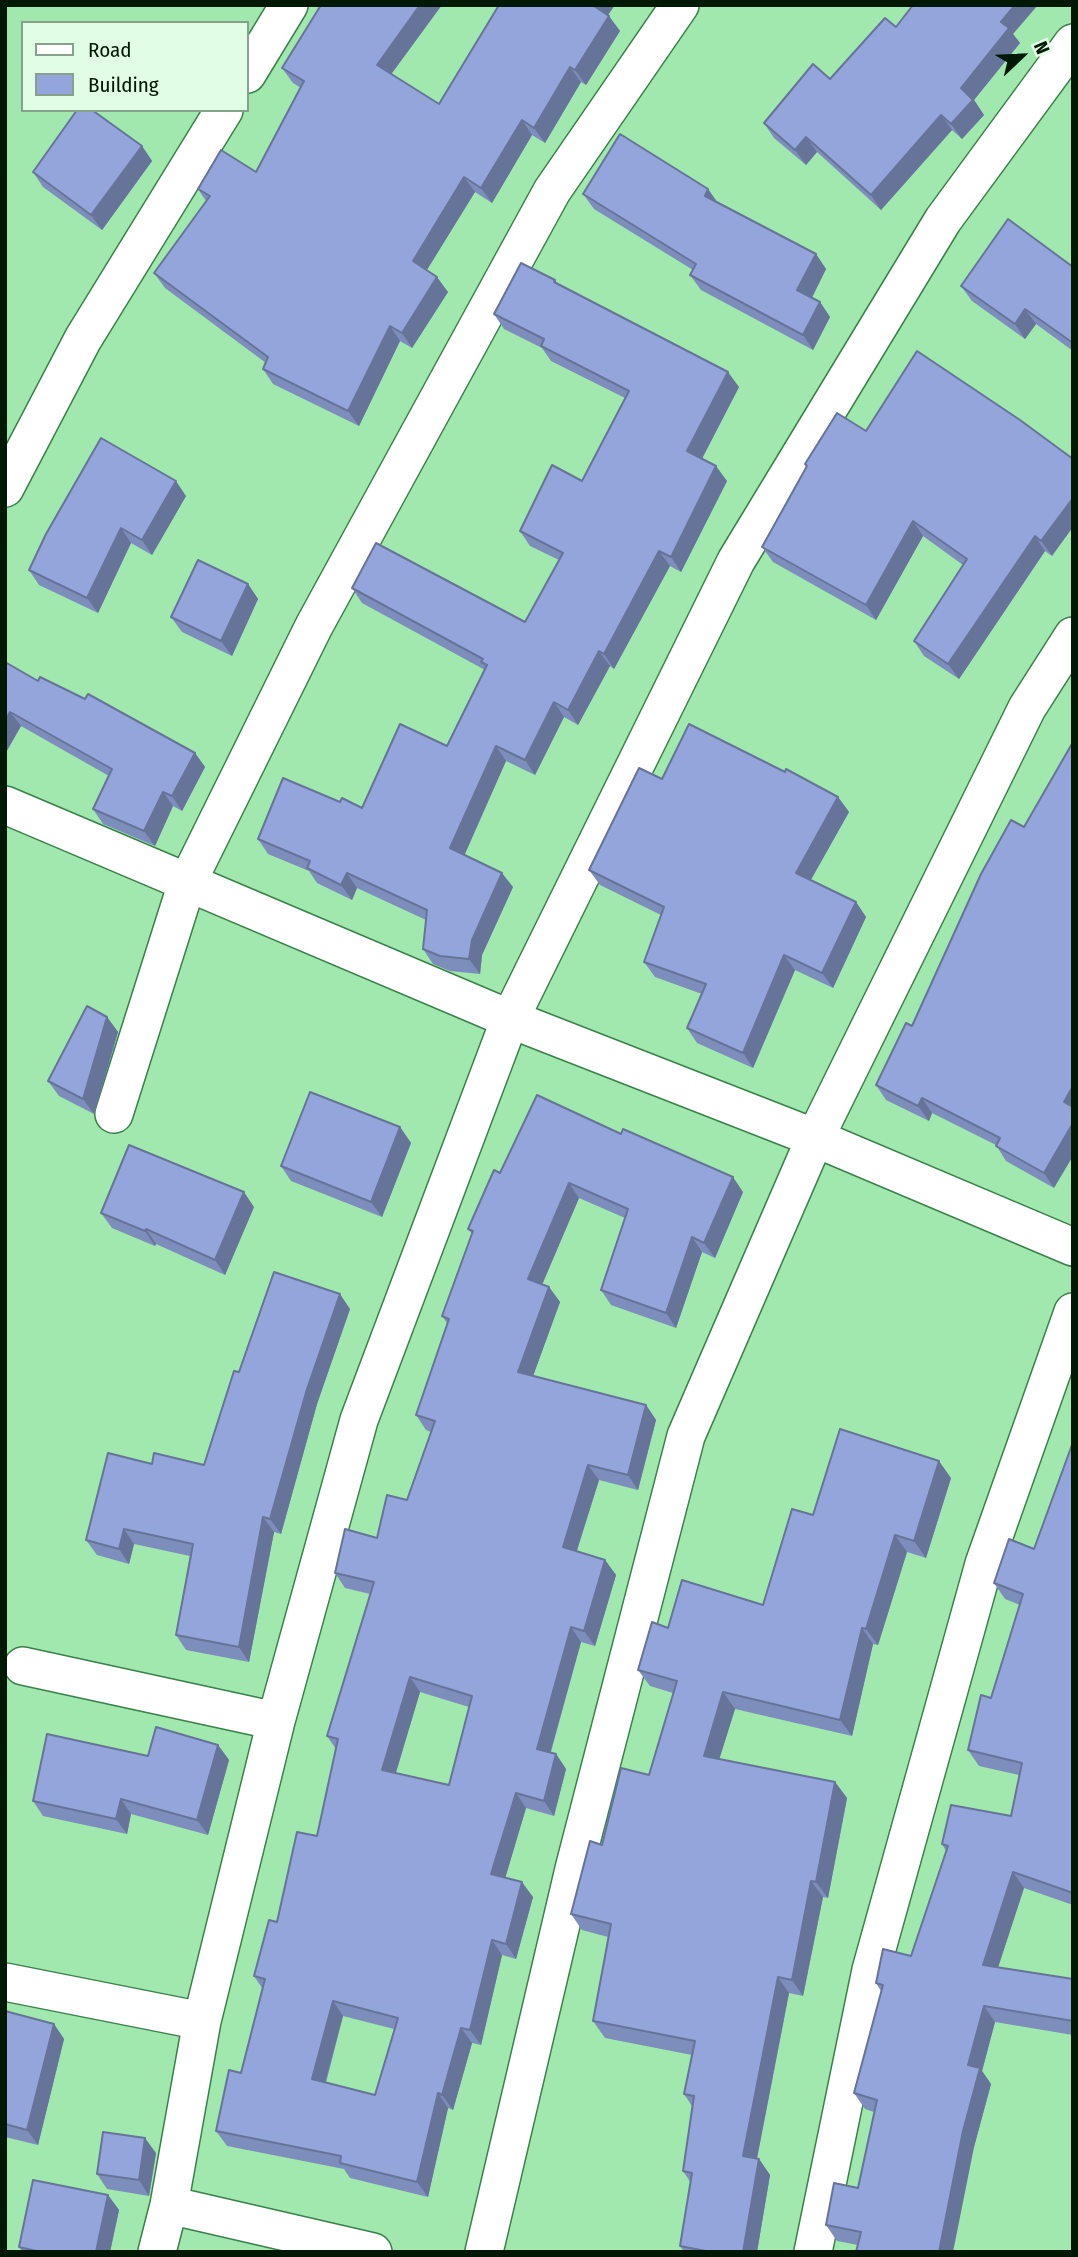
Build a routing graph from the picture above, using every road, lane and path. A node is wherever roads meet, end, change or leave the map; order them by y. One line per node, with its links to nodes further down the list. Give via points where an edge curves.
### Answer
1 (289, 5): 4 (street)
2 (680, 5): 9 (street, via 552,191 314,626)
3 (1073, 43): 10 (street, via 943,220 736,561)
4 (248, 72)
5 (223, 112): 6 (street, via 83,340)
6 (5, 488)
7 (1073, 636): 12 (street, via 1027,708)
8 (5, 805): 9 (street)
9 (187, 883): 10 (street); 11 (street)
10 (510, 1019): 12 (street); 16 (street, via 359,1420)
11 (114, 1114)
12 (815, 1138): 13 (street); 22 (street, via 686,1436 574,1869)
13 (1073, 1247)
14 (1073, 1312): 23 (street, via 976,1590 871,1970)
15 (23, 1666): 16 (street)
16 (276, 1721): 18 (street)
17 (5, 1982): 18 (street)
18 (202, 2021): 19 (street)
19 (169, 2205): 20 (street); 21 (street)
20 (157, 2252)
21 (373, 2252)
22 (484, 2252)
23 (813, 2252)

